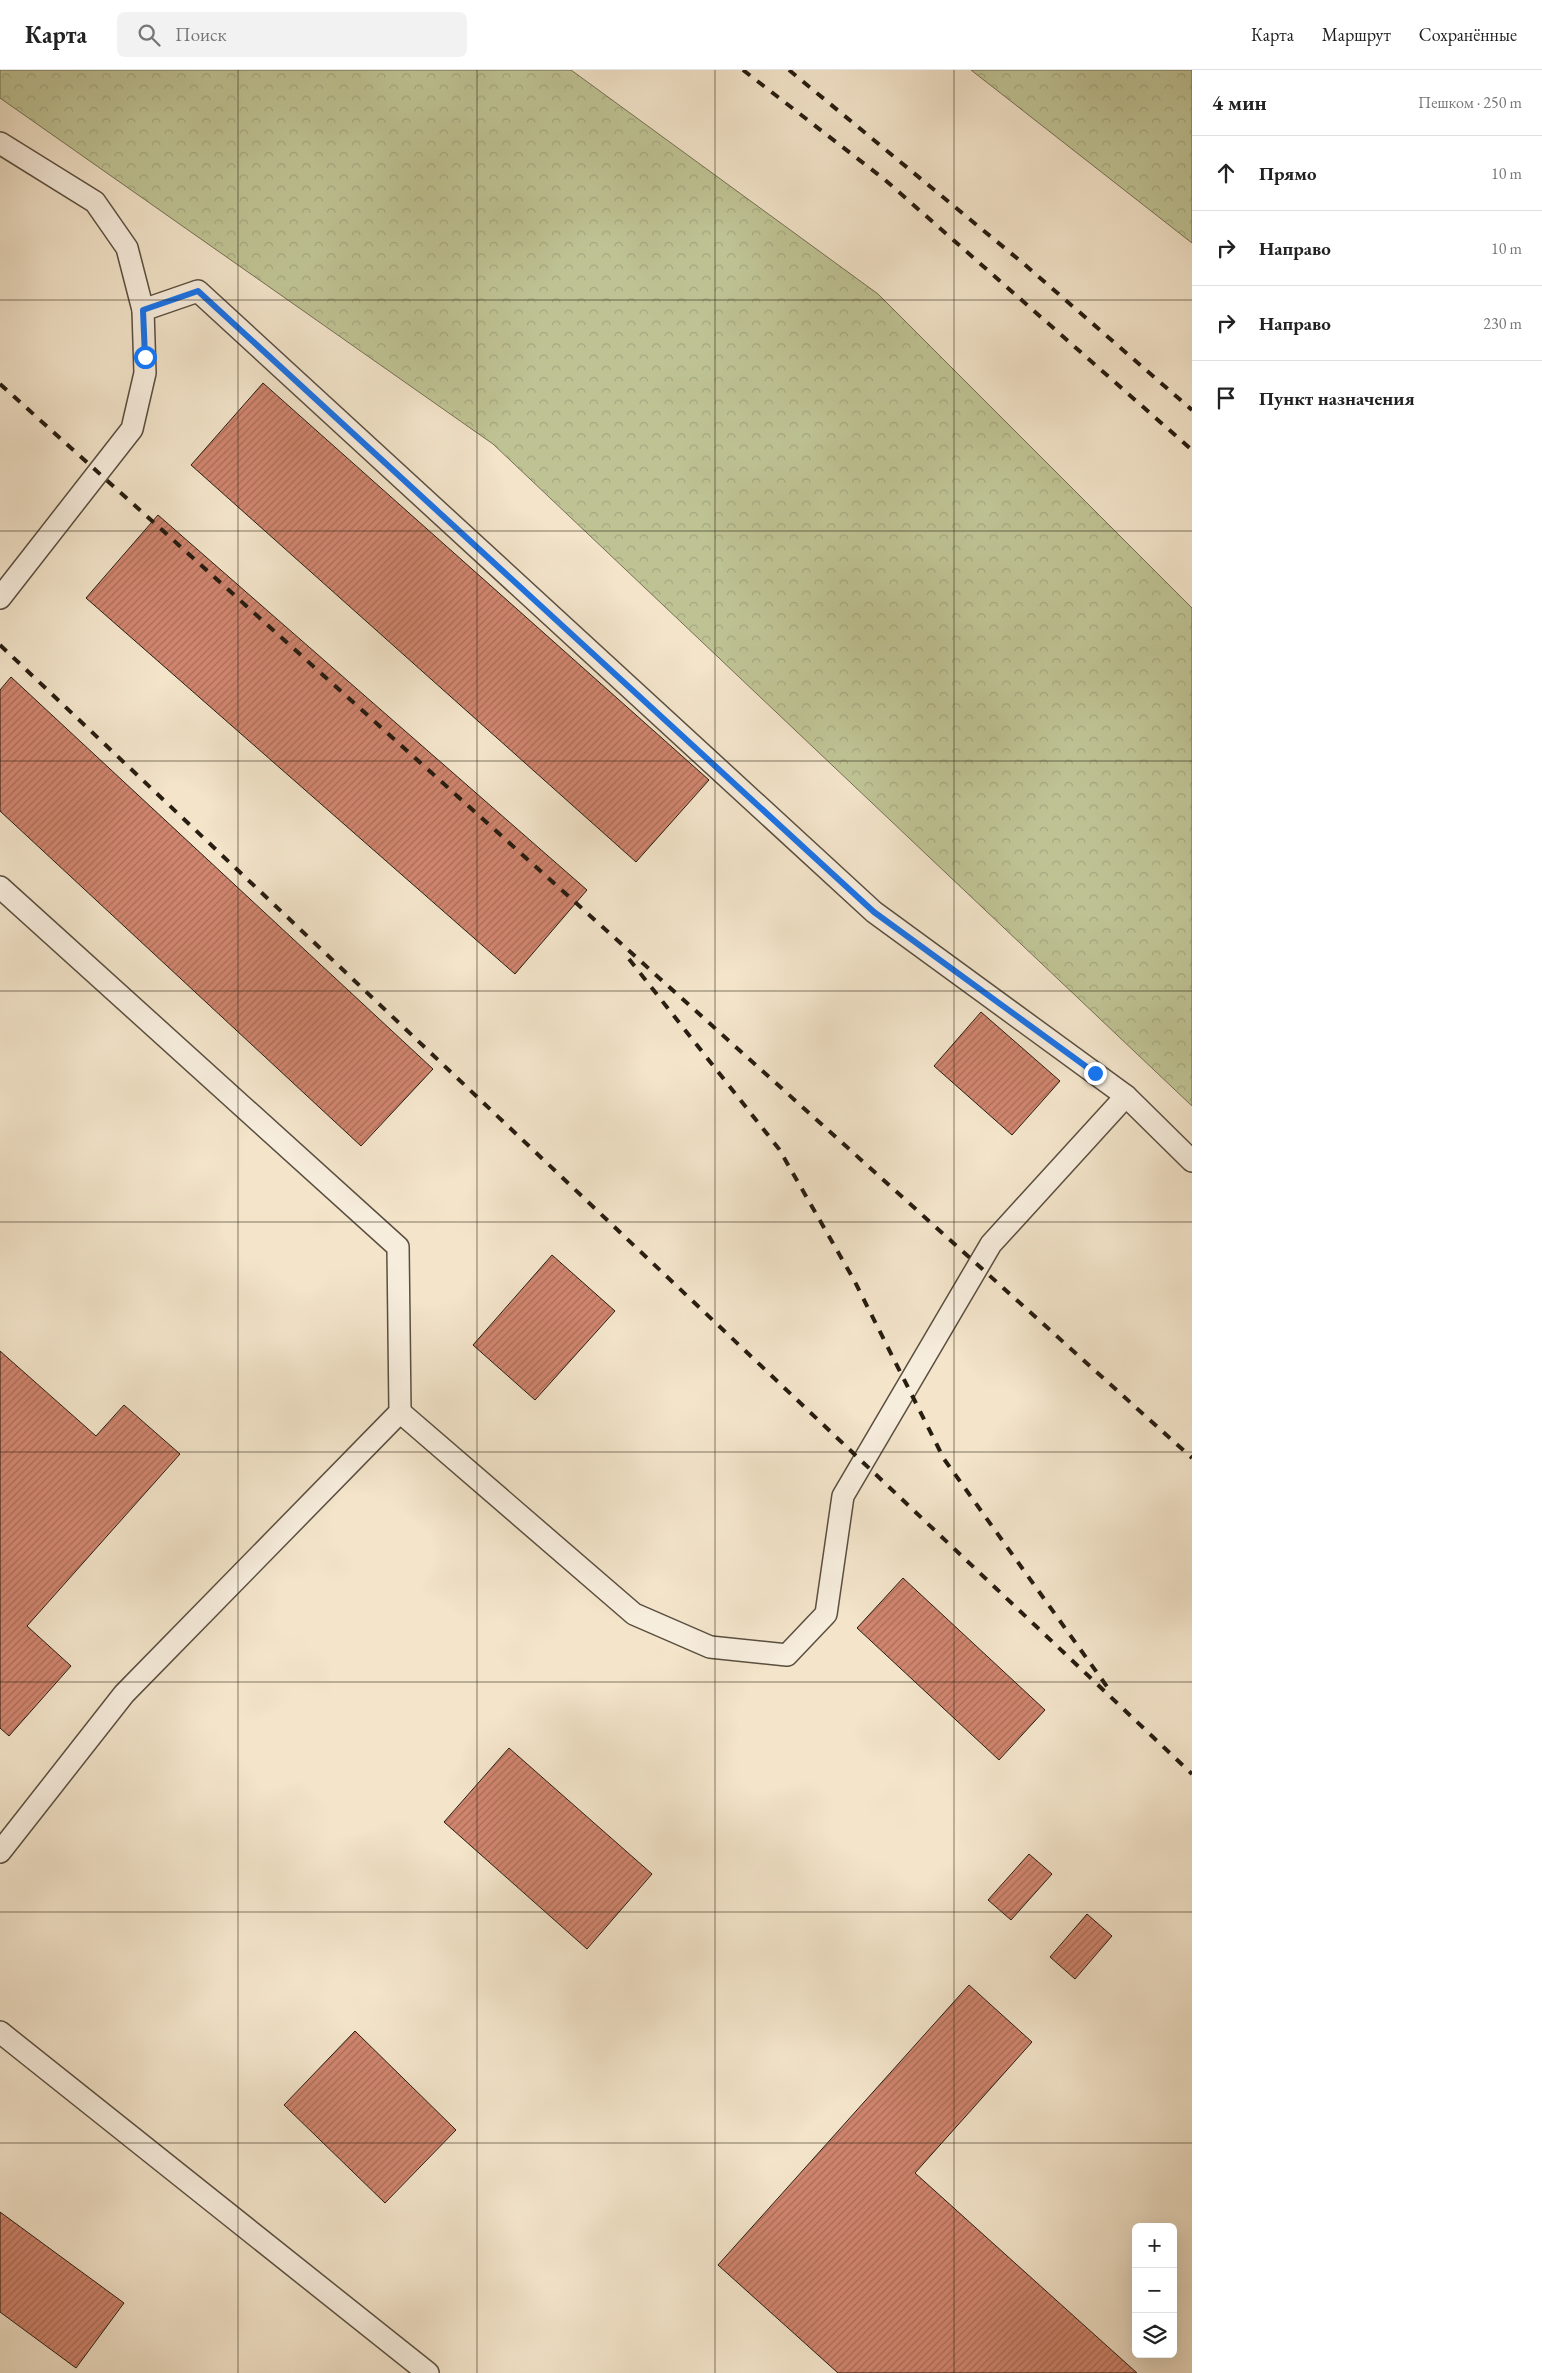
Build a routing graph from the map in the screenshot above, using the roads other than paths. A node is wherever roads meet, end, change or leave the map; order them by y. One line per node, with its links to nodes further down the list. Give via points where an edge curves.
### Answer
1 (0, 144): 2 (lane, via 95,202 126,248)
2 (143, 310): 3 (lane, via 145,373 132,429); 5 (lane, via 198,291 874,912)
3 (0, 598)
4 (0, 887): 7 (lane, via 398,1247)
5 (1126, 1096): 6 (lane); 7 (lane, via 991,1244 843,1496 826,1614 787,1655 710,1647 634,1614)
6 (1192, 1161)
7 (400, 1412): 8 (lane, via 124,1694)
8 (0, 1852)
9 (0, 2032): 10 (lane)
10 (428, 2373)

